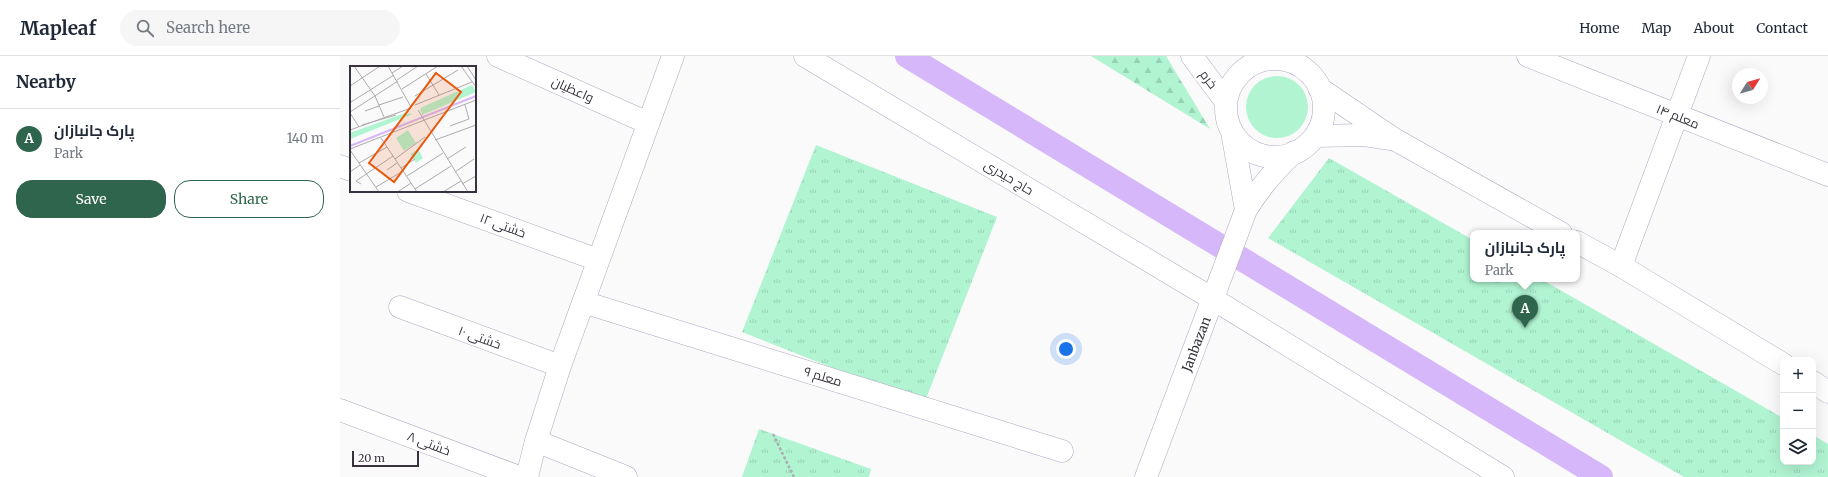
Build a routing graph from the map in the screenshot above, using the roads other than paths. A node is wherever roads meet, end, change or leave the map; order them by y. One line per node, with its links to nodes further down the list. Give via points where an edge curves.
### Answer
1 (498, 56): 12 (street, واعظیان)
2 (673, 56): 12 (street)
3 (805, 56): 26 (street, حاج حیدری)
4 (1192, 56): 10 (street, خرم)
5 (1314, 56): 9 (street)
6 (1528, 56): 11 (street, معلم ۱۴)
7 (1699, 56): 11 (street)
8 (1263, 58): 9 (street, via 1296,63 1310,74); 10 (street, via 1239,74 1230,87)
9 (1317, 84): 14 (street, via 1324,104 1322,121); 15 (street)
10 (1226, 102): 13 (street)
11 (1677, 116): 19 (street, معلم ۱۴); 25 (street)
12 (648, 123): 24 (street)
13 (1232, 132): 16 (street, via 1242,144 1255,153 1270,156); 21 (street)
14 (1315, 136): 15 (street, via 1363,135); 16 (street, via 1303,148)
15 (1394, 139): 22 (street)
16 (1294, 152): 21 (street, Janbazan, via 1256,192)
17 (340, 166): 18 (street)
18 (350, 170)
19 (1828, 175)
20 (411, 192): 24 (street, خشتی ۱۲)
21 (1246, 210): 26 (street, Janbazan)
22 (1557, 230)
23 (1580, 244): 25 (street)
24 (598, 260): 27 (street)
25 (1621, 266): 29 (street)
26 (1213, 299): 39 (street, Janbazan); 40 (street, حاج حیدری)
27 (583, 302): 30 (street); 35 (street, معلم ۹)
28 (400, 307): 30 (street, خشتی ۱۰)
29 (1780, 362)
30 (560, 366): 34 (street)
31 (1816, 384): 32 (street)
32 (1828, 392)
33 (340, 410): 36 (street, خشتی ۸)
34 (536, 441): 37 (street); 38 (street)
35 (1062, 451)
36 (519, 477)
37 (527, 477)
38 (626, 477)
39 (1146, 477)
40 (1503, 477)

